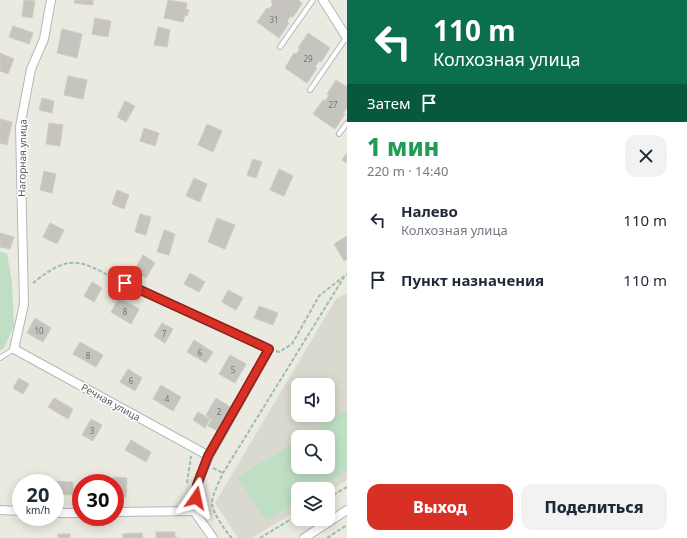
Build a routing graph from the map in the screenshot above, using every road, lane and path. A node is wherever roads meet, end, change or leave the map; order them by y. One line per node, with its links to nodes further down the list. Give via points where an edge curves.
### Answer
1 (51, 0): 12 (street, Нагорная улица, via 44,39 31,69 20,127)
2 (313, 0): 5 (lane)
3 (327, 2): 4 (street)
4 (347, 38): 6 (lane)
5 (280, 47)
6 (310, 90)
7 (347, 123): 8 (lane)
8 (339, 134)
9 (347, 274): 10 (path)
10 (344, 277): 14 (path, via 319,296 292,344 279,352); 29 (path, via 223,473 212,502 214,510)
11 (125, 283): 12 (path, via 84,264 70,262 49,271); 14 (street)
12 (24, 290): 13 (street, Нагорная улица, via 24,304)
13 (14, 349): 15 (lane); 17 (street, Речная улица)
14 (269, 349): 17 (street)
15 (0, 358)
16 (185, 453): 18 (path, via 192,457)
17 (208, 456): 24 (street, via 197,485)
18 (187, 484)
19 (347, 487): 20 (path)
20 (335, 494)
21 (0, 510): 23 (street)
22 (347, 510): 31 (street)
23 (12, 511)
24 (194, 511): 25 (street); 28 (street)
25 (124, 512)
26 (291, 519): 30 (path)
27 (347, 525): 32 (path)
28 (213, 538)
29 (232, 538)
30 (260, 538)
31 (304, 538)
32 (327, 538)

